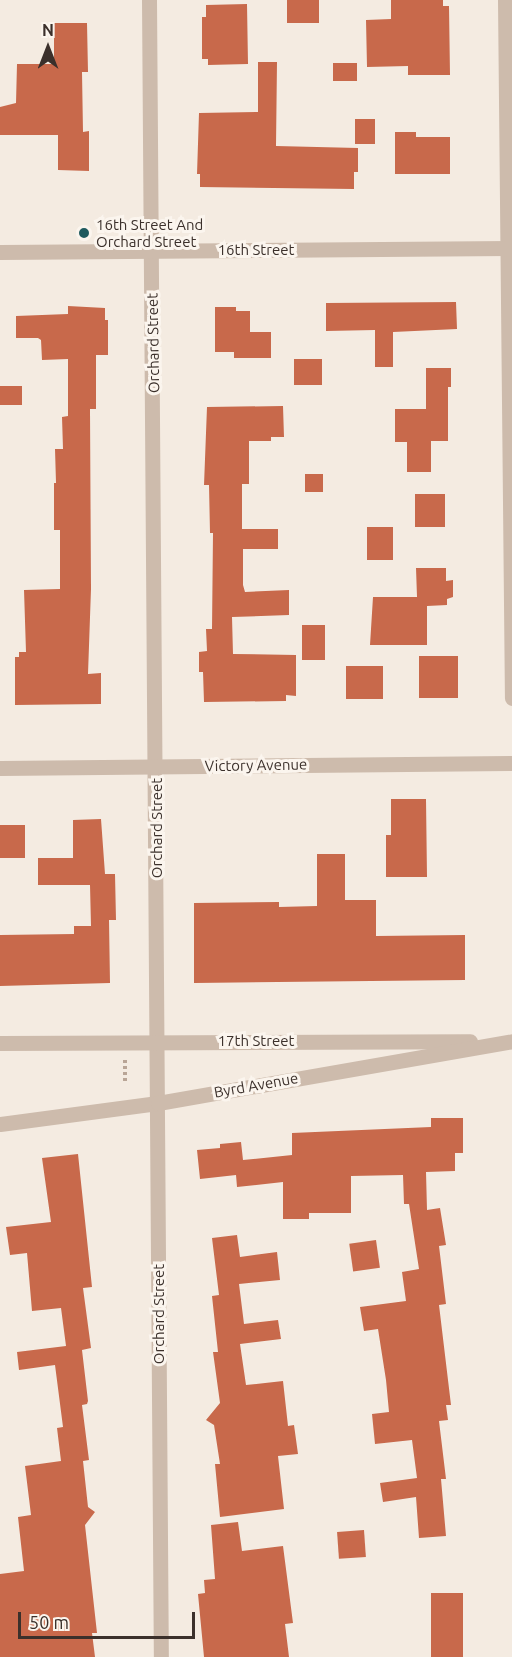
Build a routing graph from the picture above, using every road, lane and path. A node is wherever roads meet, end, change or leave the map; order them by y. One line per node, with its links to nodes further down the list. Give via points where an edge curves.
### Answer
1 (149, 0): 4 (street, Orchard Street)
2 (505, 0): 3 (street)
3 (510, 248): 4 (street, 16th Street); 6 (street)
4 (152, 251): 5 (street, 16th Street); 8 (street, Orchard Street)
5 (0, 252)
6 (512, 698)
7 (512, 763): 8 (street, Victory Avenue)
8 (156, 766): 9 (street, Victory Avenue); 10 (street, Orchard Street)
9 (0, 768)
10 (158, 1041): 11 (street, 17th Street); 12 (street, 17th Street); 13 (street, Orchard Street)
11 (512, 1041): 13 (street, Byrd Avenue)
12 (0, 1043)
13 (158, 1103): 14 (street, Byrd Avenue); 15 (street, Orchard Street)
14 (0, 1124)
15 (161, 1657)

